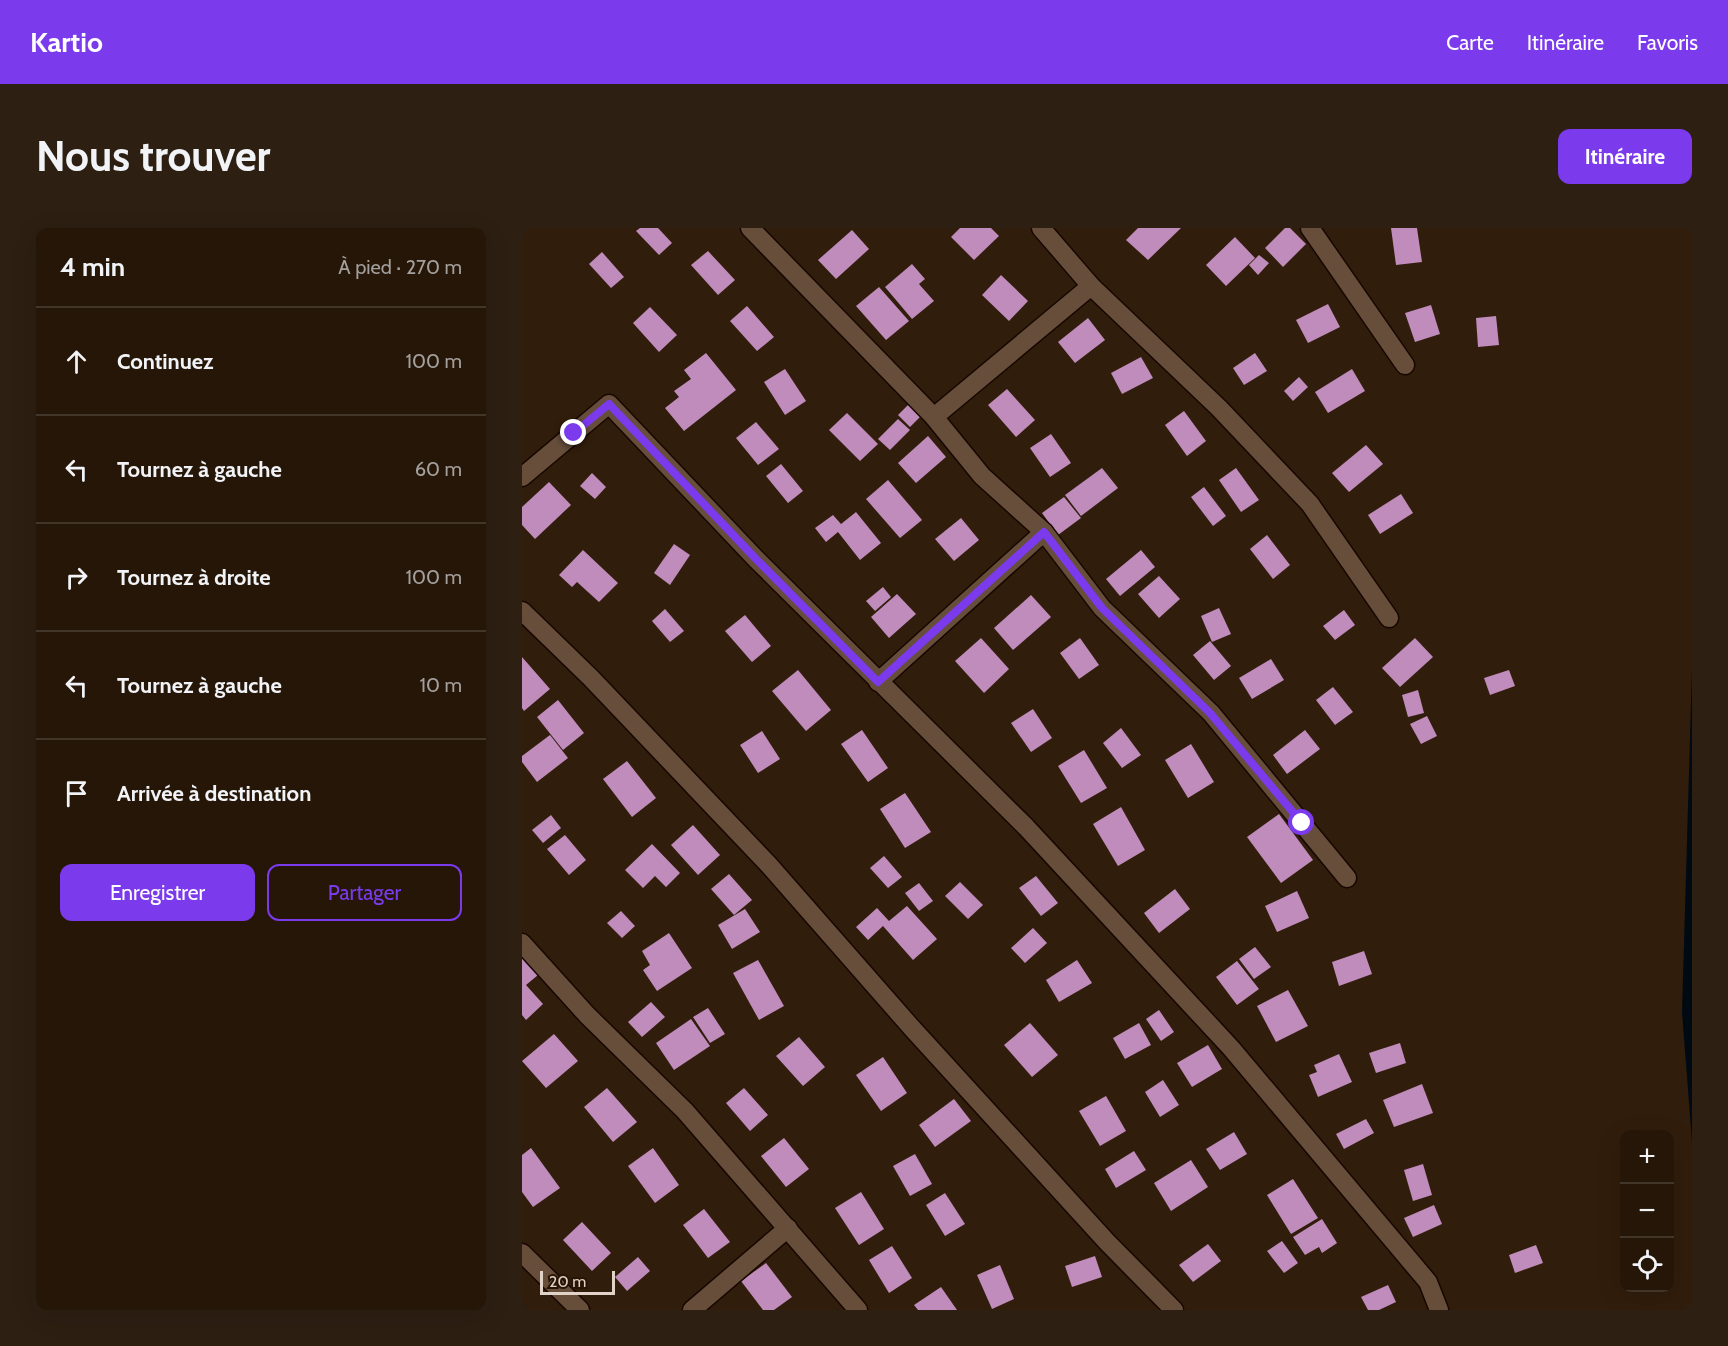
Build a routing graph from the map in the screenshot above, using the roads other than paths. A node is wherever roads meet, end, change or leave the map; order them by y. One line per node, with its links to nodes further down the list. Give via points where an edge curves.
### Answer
1 (750, 228): 6 (street)
2 (1041, 228): 4 (street)
3 (1310, 228): 5 (street)
4 (1091, 286): 6 (street); 10 (street, via 1219,408 1310,504)
5 (1405, 365)
6 (934, 417): 8 (street, via 982,476)
7 (522, 477): 11 (street, via 609,404)
8 (1044, 532): 11 (street); 12 (street, via 1102,608 1210,713)
9 (522, 611): 19 (street, via 768,864 919,1036)
10 (1389, 618)
11 (878, 682): 20 (street, via 1026,827 1231,1048 1428,1282)
12 (1347, 878)
13 (522, 943): 14 (street, via 587,1015 685,1111)
14 (788, 1228): 17 (street); 18 (street)
15 (522, 1253): 16 (street)
16 (580, 1310)
17 (692, 1310)
18 (858, 1310)
19 (1174, 1310)
20 (1439, 1310)

